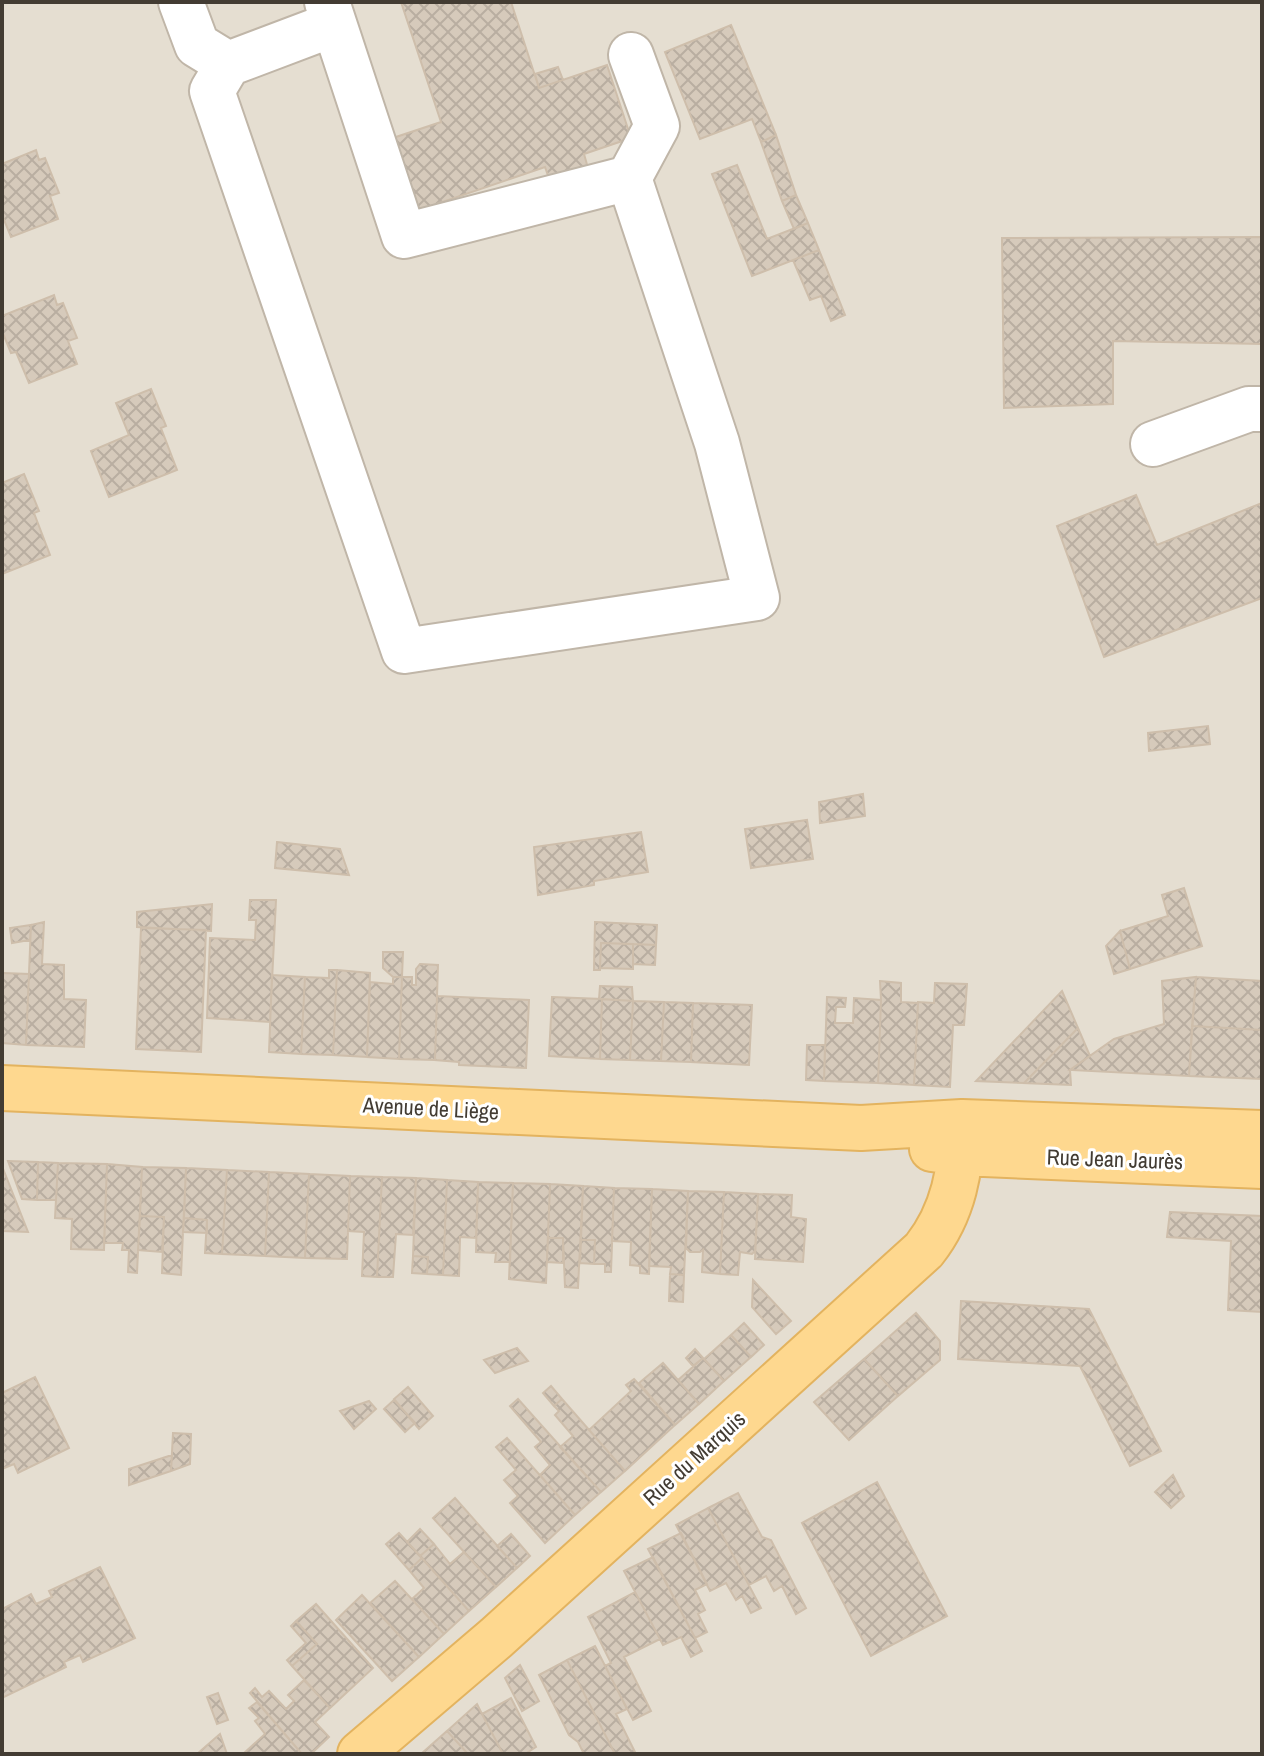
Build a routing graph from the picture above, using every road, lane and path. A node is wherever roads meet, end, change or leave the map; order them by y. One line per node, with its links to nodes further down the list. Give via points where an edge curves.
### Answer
1 (181, 2): 4 (street)
2 (331, 13): 4 (street); 5 (street, via 404,236)
3 (631, 55): 5 (street, via 657,126)
4 (212, 66): 5 (street, via 404,651 757,598 717,443)
5 (629, 178)
6 (1262, 409): 7 (street)
7 (1153, 444)
8 (2, 1088): 10 (main road, Avenue de Liège, via 861,1128 928,1148)
9 (1262, 1133): 10 (main road, Rue Jean Jaurès, via 1135,1126)
10 (966, 1138): 11 (main road, Rue Jean Jaurès); 12 (main road, Rue du Marquis, via 950,1203 924,1250 496,1638)
11 (1262, 1166)
12 (360, 1754)

